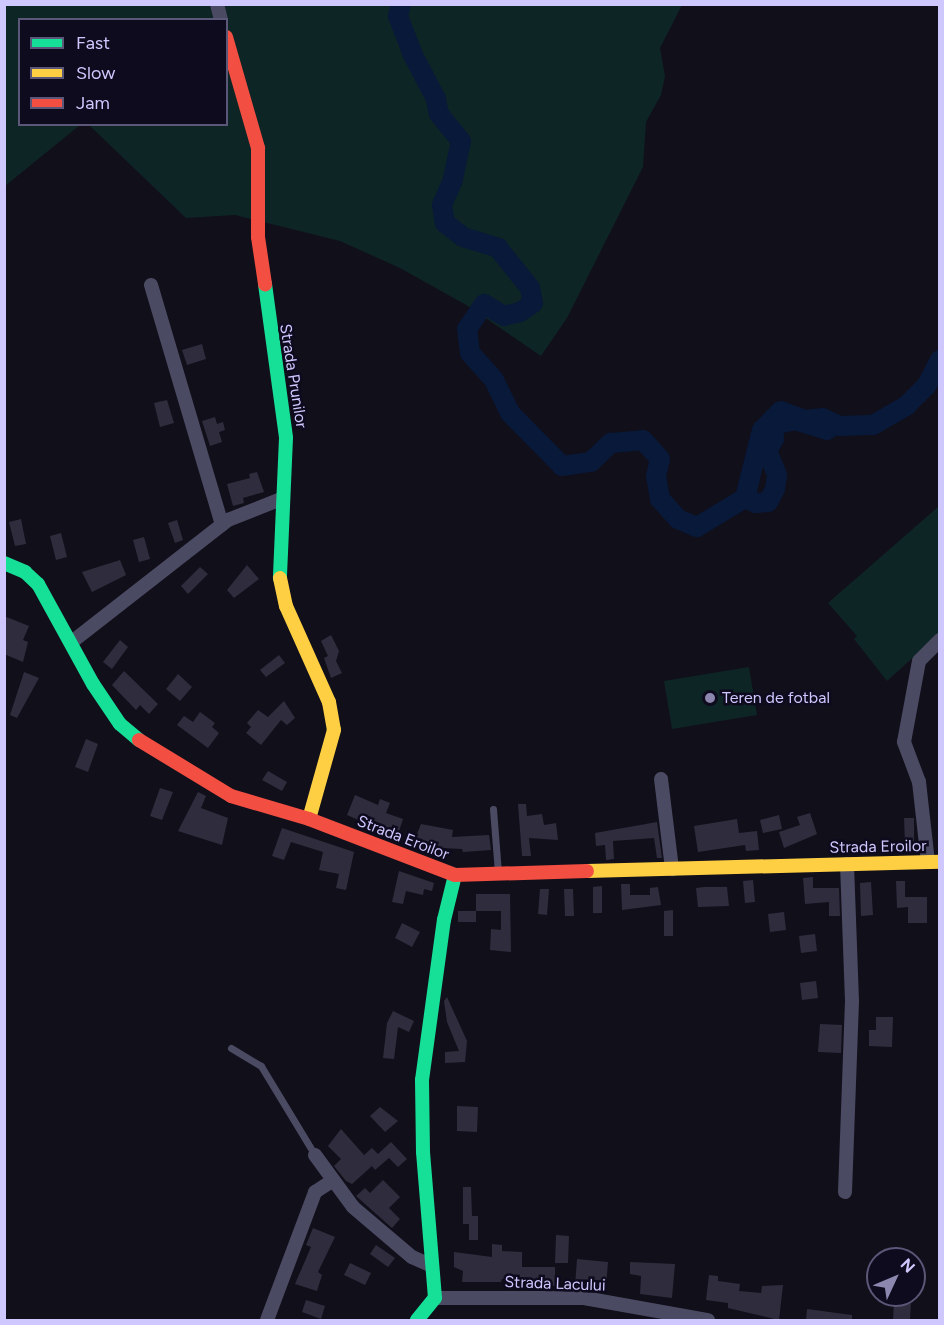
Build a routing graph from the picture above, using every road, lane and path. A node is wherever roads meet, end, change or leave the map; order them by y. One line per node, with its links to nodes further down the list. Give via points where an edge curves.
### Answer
1 (228, 44): 3 (street, Strada Prunilor, via 258,148 258,237 286,438)
2 (151, 285): 4 (street)
3 (281, 499): 4 (street); 10 (street, Strada Prunilor, via 280,582 286,606 329,702 334,730)
4 (222, 525): 7 (street)
5 (4, 563): 7 (street, Strada Eroilor, via 25,572 38,584)
6 (939, 640): 11 (street, via 919,661 904,742 919,782)
7 (73, 641): 10 (street, Strada Eroilor, via 93,684 120,724 141,742 231,796)
8 (661, 779): 13 (street)
9 (493, 809): 15 (lane)
10 (309, 819): 14 (street, Strada Eroilor)
11 (934, 862): 12 (street, Strada Eroilor)
12 (847, 864): 13 (street, Strada Eroilor); 19 (street, via 852,1001)
13 (672, 869): 15 (street, Strada Eroilor)
14 (455, 875): 15 (street, Strada Eroilor); 20 (street, via 444,920 422,1080)
15 (499, 875)
16 (231, 1048): 17 (lane, via 261,1066)
17 (315, 1155): 18 (street)
18 (332, 1181): 20 (street, via 386,1237 412,1257); 22 (street, via 315,1192)
19 (845, 1192)
20 (432, 1266): 21 (street)
21 (435, 1298): 23 (street); 24 (street, Strada Lacului, via 584,1298)
22 (267, 1320)
23 (417, 1320)
24 (708, 1320)

